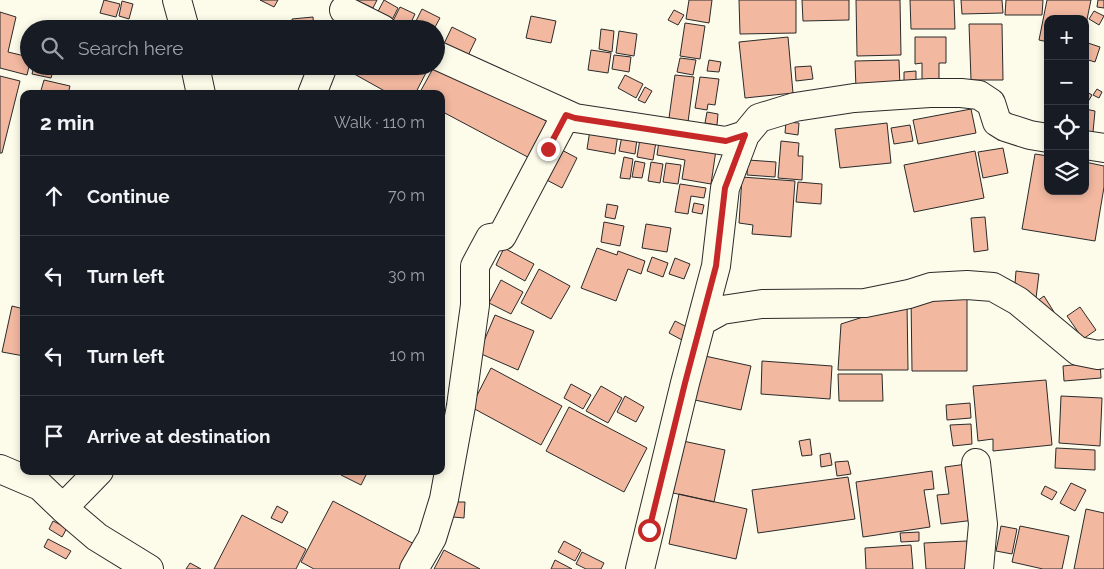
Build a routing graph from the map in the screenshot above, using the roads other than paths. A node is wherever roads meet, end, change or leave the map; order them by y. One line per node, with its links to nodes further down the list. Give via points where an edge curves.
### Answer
1 (178, 0): 3 (street)
2 (343, 13): 4 (street)
3 (183, 20)
4 (360, 20)
5 (445, 59): 10 (street)
6 (197, 75): 8 (street)
7 (319, 75): 9 (street)
8 (201, 90)
9 (313, 90)
10 (566, 115): 11 (street, via 726,141); 25 (street, via 502,236 490,238 476,266 475,305 444,499 432,538)
11 (745, 135): 12 (street, via 758,118 796,107 854,98 962,93 979,95 991,103 998,122 1006,127); 15 (street, via 725,188 716,266)
12 (1044, 137)
13 (1089, 146): 14 (street)
14 (1104, 148)
15 (702, 321): 16 (street, via 722,310 762,304 865,303 932,287 993,287 1018,301 1078,351); 26 (street)
16 (1104, 354)
17 (976, 463): 27 (street, via 983,524)
18 (0, 469): 19 (street)
19 (20, 474)
20 (26, 475): 22 (street)
21 (96, 475): 23 (street)
22 (44, 479): 23 (street)
23 (63, 508): 24 (street, via 97,537)
24 (148, 569)
25 (414, 569)
26 (640, 569)
27 (979, 569)

